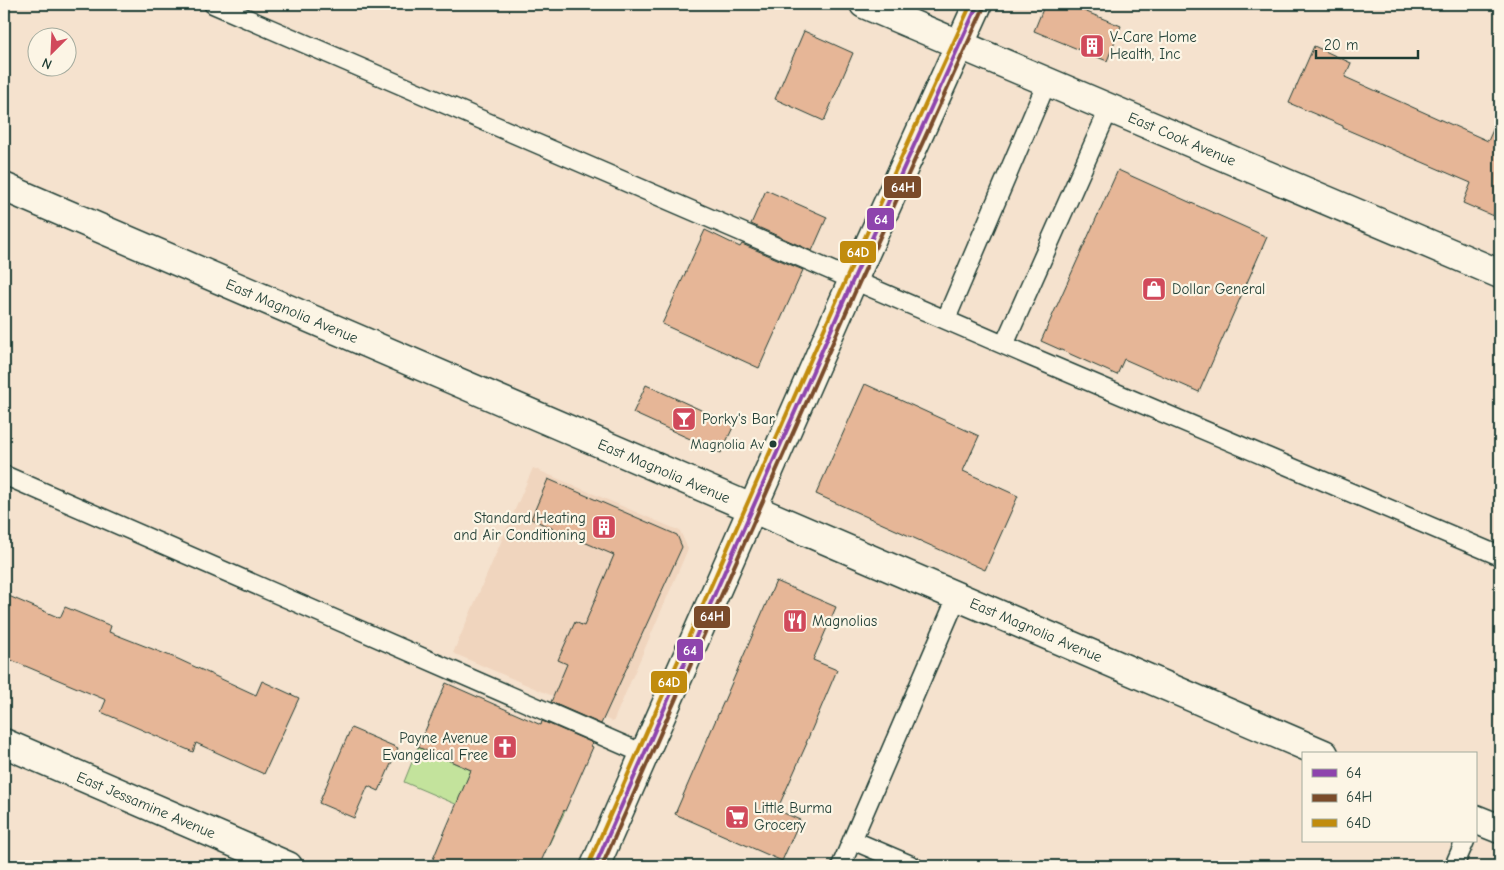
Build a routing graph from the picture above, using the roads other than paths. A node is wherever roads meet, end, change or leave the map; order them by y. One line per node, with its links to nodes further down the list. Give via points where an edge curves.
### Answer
1 (213, 4): 9 (lane)
2 (864, 4): 4 (street, East Cook Avenue)
3 (978, 4): 4 (street)
4 (959, 45): 5 (street, East Cook Avenue); 9 (street)
5 (1047, 82): 6 (street, East Cook Avenue); 10 (lane)
6 (1109, 108): 8 (street, East Cook Avenue); 11 (lane)
7 (4, 187): 13 (street, East Magnolia Avenue)
8 (1500, 274)
9 (853, 280): 10 (lane); 13 (street)
10 (946, 319): 11 (lane)
11 (1004, 345): 14 (lane)
12 (4, 475): 18 (lane)
13 (752, 509): 15 (street, East Magnolia Avenue); 18 (street)
14 (1500, 556)
15 (957, 597): 17 (street, East Magnolia Avenue); 21 (lane)
16 (4, 743): 23 (street, East Jessamine Avenue)
17 (1319, 752)
18 (644, 754): 24 (street)
19 (1476, 819): 20 (street)
20 (1500, 829)
21 (852, 840): 25 (lane); 26 (lane)
22 (1465, 842): 27 (lane)
23 (288, 866)
24 (595, 866)
25 (841, 866)
26 (913, 866)
27 (1454, 866)

